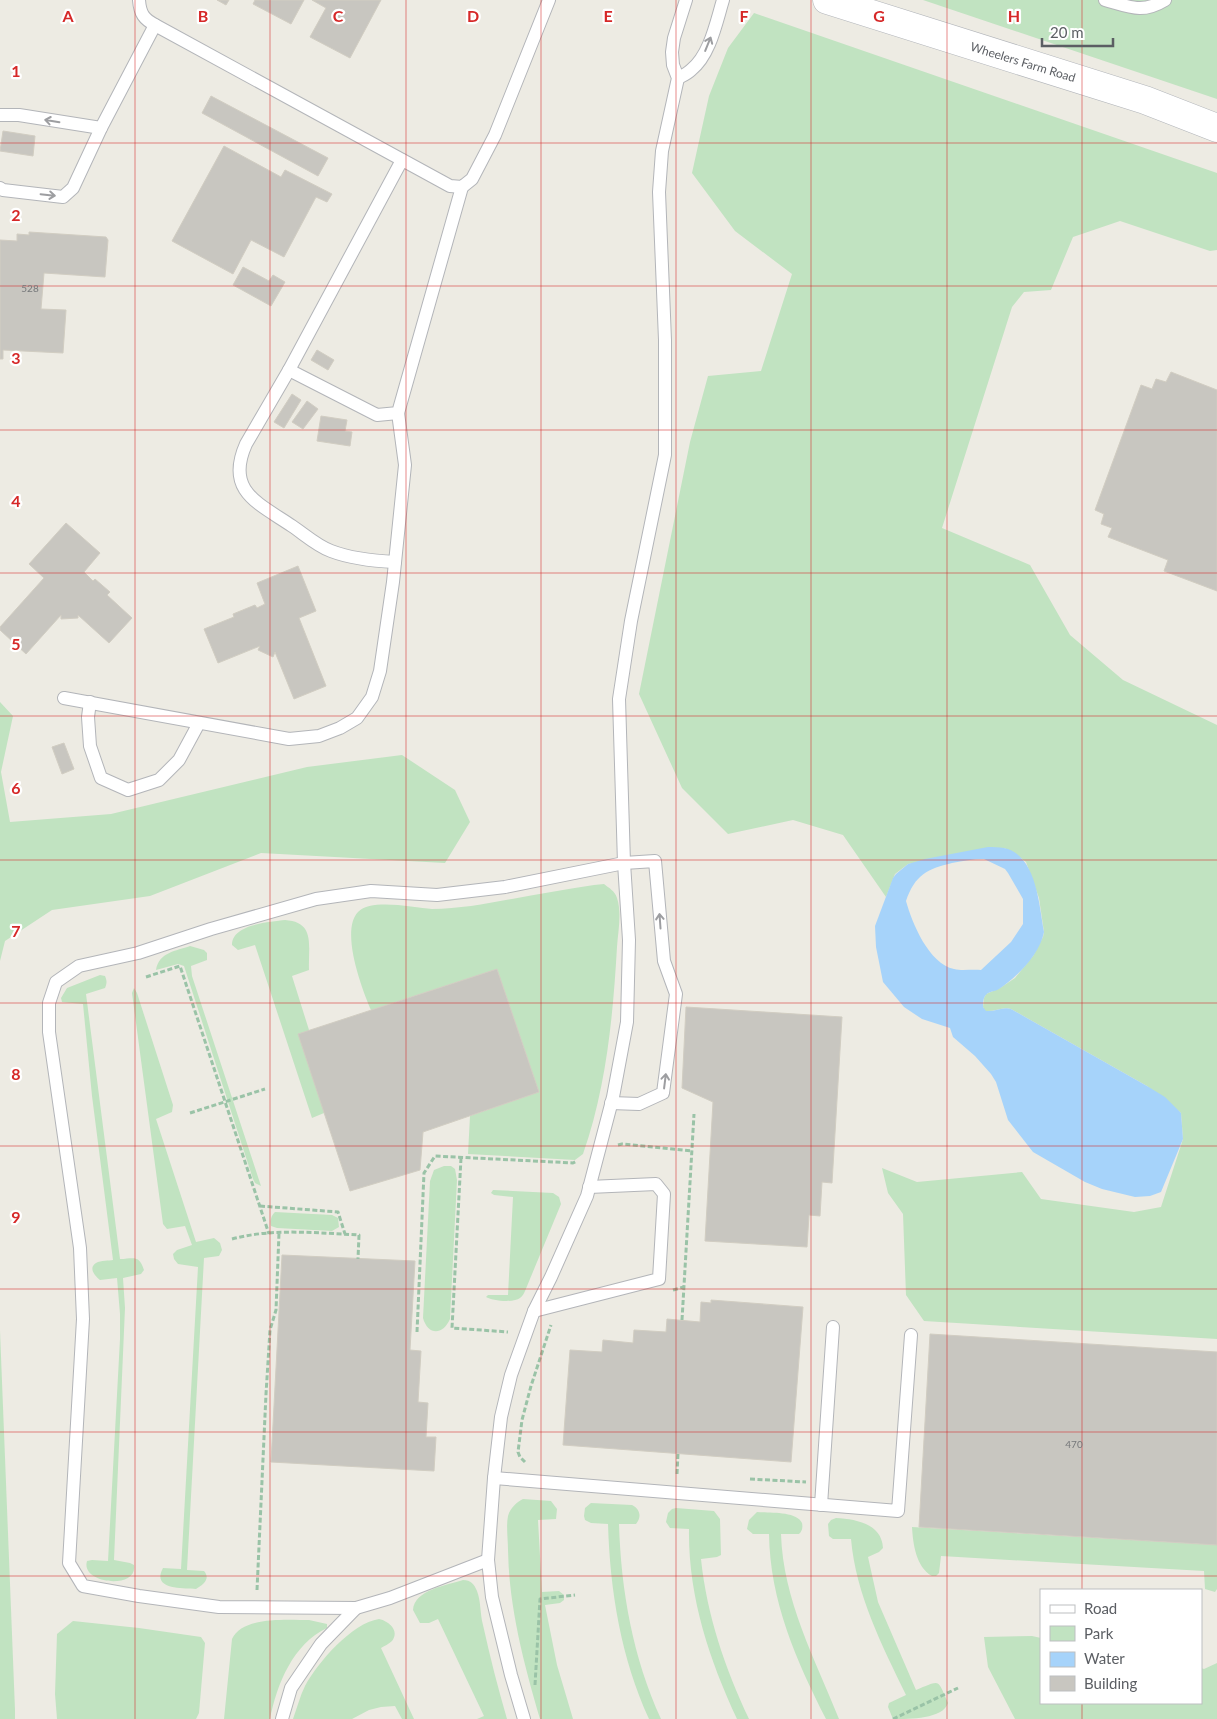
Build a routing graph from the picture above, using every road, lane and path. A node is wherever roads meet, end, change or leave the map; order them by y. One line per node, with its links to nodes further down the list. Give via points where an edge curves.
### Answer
1 (140, 0): 8 (lane, via 144,18)
2 (549, 0): 14 (lane, via 495,135 472,179)
3 (686, 0): 9 (lane, via 672,52)
4 (723, 0): 9 (lane, one-way to 4, via 701,60)
5 (827, 0): 12 (main road, Wheelers Farm Road, via 1144,100)
6 (1105, 0): 7 (lane, via 1138,9 1154,7)
7 (1166, 0)
8 (156, 25): 11 (lane); 13 (lane)
9 (678, 78): 22 (lane, via 662,151 659,192 665,340 665,455 631,621 619,699)
10 (0, 115): 11 (lane, one-way to 10)
11 (100, 128): 15 (lane, one-way to 11, via 63,197 73,188)
12 (1217, 128)
13 (402, 160): 14 (lane, via 450,186); 16 (lane)
14 (462, 186): 17 (lane)
15 (0, 188)
16 (289, 370): 17 (lane, via 377,415); 18 (lane, via 241,455 239,477 242,485 254,501 329,551 362,560)
17 (398, 413): 18 (lane, via 405,465)
18 (395, 562): 21 (lane, via 380,671 372,698 357,718 319,736 289,739)
19 (64, 698): 20 (lane)
20 (90, 702): 21 (lane); 21 (lane, via 90,746 101,778 128,790 159,780 180,760)
21 (198, 722)
22 (624, 863): 26 (lane, via 630,940 627,1022); 26 (lane, one-way to 22, via 640,1104 663,1093 676,994 664,961 655,861); 55 (lane, via 505,887 437,895 371,891 316,899 138,953 79,966 56,982 49,1003 49,1032 80,1248 83,1319 69,1563 83,1586 220,1608)
23 (146, 976): 25 (path, via 180,966)
24 (266, 1089): 25 (path)
25 (225, 1102): 27 (path); 33 (path)
26 (611, 1103): 30 (lane)
27 (190, 1113)
28 (694, 1114): 29 (path)
29 (692, 1151): 30 (path, via 622,1144); 40 (path)
30 (598, 1153): 31 (path, via 573,1163); 32 (lane)
31 (461, 1158): 43 (path); 44 (path, via 435,1156 424,1173)
32 (589, 1187): 39 (lane); 39 (lane, via 656,1184 664,1194 659,1279)
33 (260, 1206): 35 (path); 36 (path, via 338,1212)
34 (279, 1233): 35 (path); 36 (path); 55 (path, via 276,1310 270,1330 266,1394)
35 (269, 1234): 37 (path)
36 (345, 1234): 38 (path, via 359,1234)
37 (232, 1239)
38 (358, 1259)
39 (534, 1311): 49 (lane, via 501,1418)
40 (682, 1320)
41 (552, 1325): 47 (path, via 522,1420 518,1452)
42 (833, 1327): 51 (lane)
43 (452, 1328)
44 (417, 1332)
45 (911, 1335): 52 (lane, via 898,1511)
46 (678, 1453): 48 (path, via 677,1474)
47 (530, 1464)
48 (686, 1475)
49 (494, 1478): 52 (lane); 53 (lane)
50 (745, 1478): 51 (path)
51 (823, 1483): 52 (lane)
52 (821, 1505)
53 (488, 1560): 56 (lane); 60 (lane, via 492,1597)
54 (575, 1595): 58 (path, via 540,1599 534,1684)
55 (256, 1608): 56 (lane)
56 (356, 1608): 59 (lane, via 321,1644 291,1688)
57 (958, 1688): 61 (path)
58 (537, 1693)
59 (282, 1719)
60 (524, 1719)
61 (894, 1719)

